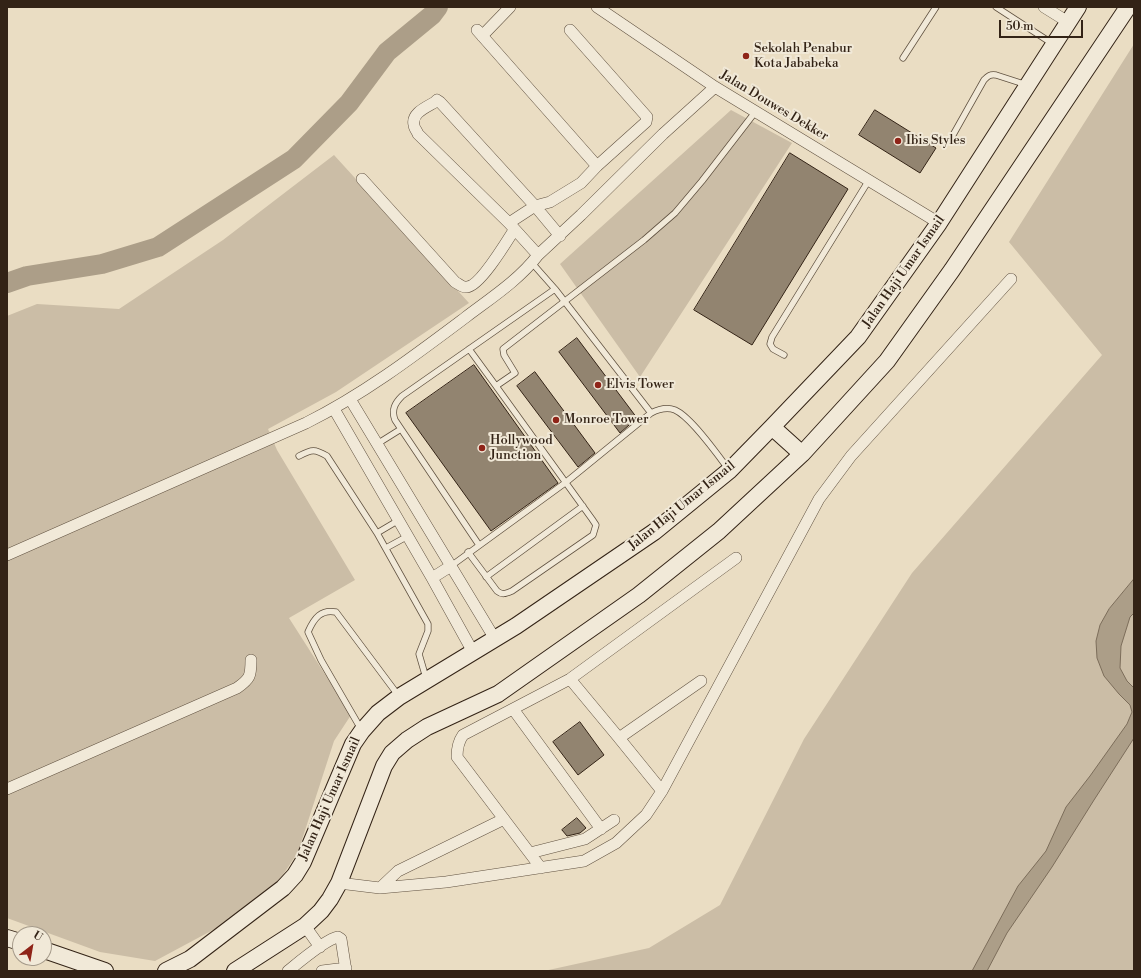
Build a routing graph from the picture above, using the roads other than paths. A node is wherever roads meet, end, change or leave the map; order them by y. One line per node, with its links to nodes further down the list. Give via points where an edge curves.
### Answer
1 (510, 7): 16 (street, via 479,33)
2 (597, 7): 13 (street, Jalan Douwes Dekker)
3 (936, 7): 11 (lane)
4 (996, 7): 10 (lane)
5 (1044, 7): 8 (street)
6 (1078, 7): 8 (main road, Jalan Haji Umar Ismail)
7 (1128, 7): 36 (main road, via 952,270 887,361)
8 (1068, 22): 10 (main road, Jalan Haji Umar Ismail)
9 (570, 30): 16 (street, via 647,117 643,125)
10 (1054, 44): 12 (main road, Jalan Haji Umar Ismail)
11 (903, 58)
12 (1027, 85): 15 (lane, via 996,75 987,76); 20 (main road, Jalan Haji Umar Ismail)
13 (715, 87): 14 (street, Jalan Douwes Dekker); 22 (street, via 663,134)
14 (756, 111): 18 (street, Jalan Douwes Dekker); 26 (lane, via 675,213)
15 (953, 135)
16 (597, 166): 19 (street, via 581,183 565,194)
17 (362, 179): 21 (street, via 461,286 474,284 492,263)
18 (869, 180): 20 (street, Jalan Douwes Dekker); 28 (lane, via 772,337 770,344)
19 (535, 206): 21 (street); 21 (street, via 440,102 437,100 416,114 414,125 418,134); 22 (street)
20 (939, 223): 33 (main road, Jalan Haji Umar Ismail, via 858,337)
21 (511, 226): 23 (street)
22 (560, 236): 23 (street)
23 (535, 259): 25 (lane); 30 (street, via 514,281 395,370)
24 (1010, 279): 63 (street, via 851,456 819,498)
25 (556, 289): 26 (lane); 27 (lane)
26 (565, 302): 29 (lane, via 503,349 516,373); 32 (lane)
27 (469, 349): 29 (lane); 34 (lane, via 398,400 393,414)
28 (784, 355)
29 (496, 386): 39 (lane)
30 (350, 399): 31 (street); 35 (street)
31 (334, 409): 41 (street); 47 (street)
32 (651, 413): 38 (lane, via 674,409 681,414); 39 (lane)
33 (772, 427): 36 (main road); 38 (main road, Jalan Haji Umar Ismail)
34 (401, 429): 35 (lane); 44 (lane)
35 (377, 444): 49 (street)
36 (802, 454): 69 (main road, via 720,531 639,596 498,694 427,727 406,740 392,753 384,766)
37 (299, 456): 42 (lane, via 317,450 327,456)
38 (730, 470): 52 (main road, Jalan Haji Umar Ismail, via 654,532)
39 (565, 483): 40 (lane); 44 (lane)
40 (583, 506): 50 (lane); 50 (lane, via 596,526 593,535 506,594 497,591)
41 (399, 520): 42 (lane); 43 (street)
42 (377, 533): 45 (lane)
43 (408, 536): 45 (lane); 51 (street)
44 (479, 545): 46 (lane)
45 (386, 548): 56 (lane, via 428,624 428,631 419,654)
46 (468, 552): 49 (lane); 50 (lane)
47 (7, 555)
48 (736, 558): 55 (street)
49 (451, 566): 51 (street); 52 (street)
50 (486, 577)
51 (432, 578): 53 (street)
52 (495, 639): 53 (main road, Jalan Haji Umar Ismail)
53 (473, 652): 56 (main road, Jalan Haji Umar Ismail)
54 (251, 660): 62 (street, via 247,681 237,688)
55 (570, 678): 59 (street); 61 (street)
56 (427, 680): 58 (main road, Jalan Haji Umar Ismail)
57 (701, 681): 61 (street)
58 (399, 697): 60 (main road, Jalan Haji Umar Ismail, via 378,712); 60 (lane, via 336,612 320,614 312,622 308,632)
59 (513, 709): 64 (street, via 463,735 457,750 457,757); 66 (street)
60 (362, 731): 76 (main road, Jalan Haji Umar Ismail, via 353,744 311,845 295,875 283,888 190,959)
61 (619, 738): 63 (street)
62 (7, 789)
63 (662, 791): 68 (street, via 646,814 616,843 584,861)
64 (504, 819): 67 (street); 70 (street, via 398,871)
65 (614, 820): 66 (street)
66 (601, 829): 67 (street, via 585,839)
67 (530, 853): 68 (street)
68 (541, 868): 70 (street, via 446,882)
69 (339, 883): 70 (street); 71 (main road, via 321,910)
70 (380, 888)
71 (305, 926): 72 (street); 77 (main road)
72 (320, 947): 74 (street, via 334,938 341,939); 78 (street)
73 (52, 953): 75 (main road)
74 (346, 969): 79 (street)
75 (106, 971)
76 (166, 971)
77 (235, 971)
78 (288, 971)
79 (322, 971)

